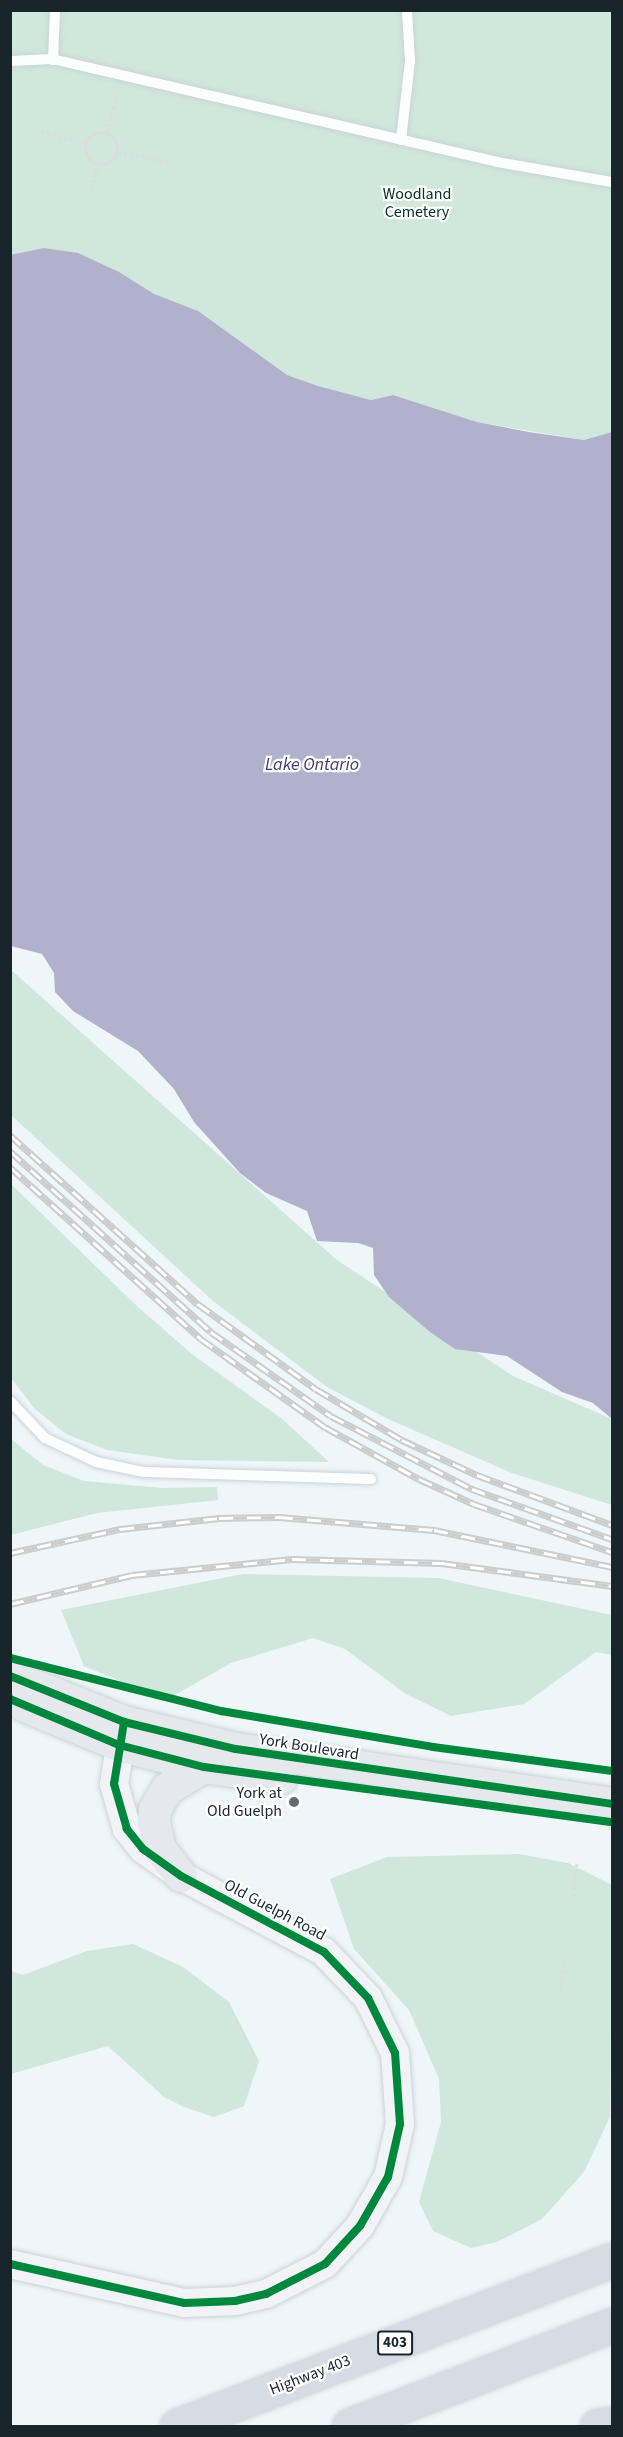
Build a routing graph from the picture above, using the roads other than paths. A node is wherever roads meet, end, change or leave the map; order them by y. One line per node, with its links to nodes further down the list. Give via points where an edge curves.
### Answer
1 (55, 10): 3 (lane)
2 (408, 10): 5 (lane, via 410,61)
3 (53, 60): 4 (lane); 5 (lane)
4 (10, 61)
5 (401, 140): 6 (lane)
6 (612, 182)
7 (10, 1401): 8 (lane, via 45,1438 106,1464 144,1472)
8 (371, 1479)
9 (10, 1677): 11 (main road, York Boulevard)
10 (10, 1699): 11 (main road, York Boulevard)
11 (122, 1734): 12 (main road, York Boulevard); 13 (main road, York Boulevard); 15 (street, Old Guelph Road, via 114,1784 127,1829 143,1849)
12 (204, 1767): 14 (main road, York Boulevard); 15 (main road, via 166,1789 155,1810 160,1849)
13 (612, 1804)
14 (612, 1822)
15 (181, 1876): 18 (street, Old Guelph Road, via 324,1952 368,1998 395,2053 400,2124 388,2177 360,2226 325,2264 266,2294 235,2301 185,2303)
16 (612, 2241): 20 (highway, via 484,2293)
17 (612, 2260): 20 (highway, Highway 403 / 403)
18 (10, 2264)
19 (612, 2325): 23 (highway)
20 (303, 2378): 22 (highway, Highway 403 / 403)
21 (612, 2424): 24 (highway)
22 (177, 2427)
23 (349, 2427)
24 (597, 2427)

